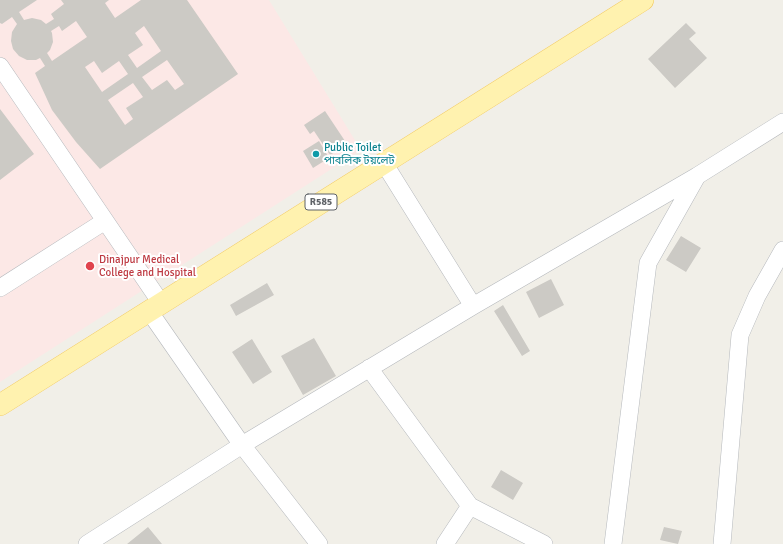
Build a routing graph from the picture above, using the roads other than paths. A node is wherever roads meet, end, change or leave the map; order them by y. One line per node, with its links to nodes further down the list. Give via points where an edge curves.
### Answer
1 (643, 0): 4 (main road, R585)
2 (0, 66): 6 (street)
3 (783, 122): 5 (street)
4 (384, 163): 9 (street); 10 (main road, R585)
5 (697, 176): 9 (street); 19 (street, via 648,263)
6 (105, 221): 8 (street); 10 (street)
7 (783, 250): 20 (street, via 757,296 740,335)
8 (0, 288)
9 (473, 306): 11 (street)
10 (155, 307): 12 (main road, R585); 13 (street)
11 (369, 368): 13 (street); 14 (street)
12 (0, 405)
13 (242, 445): 15 (street); 16 (street)
14 (470, 506): 17 (street); 18 (street)
15 (87, 544)
16 (320, 544)
17 (445, 544)
18 (544, 544)
19 (614, 544)
20 (722, 544)

